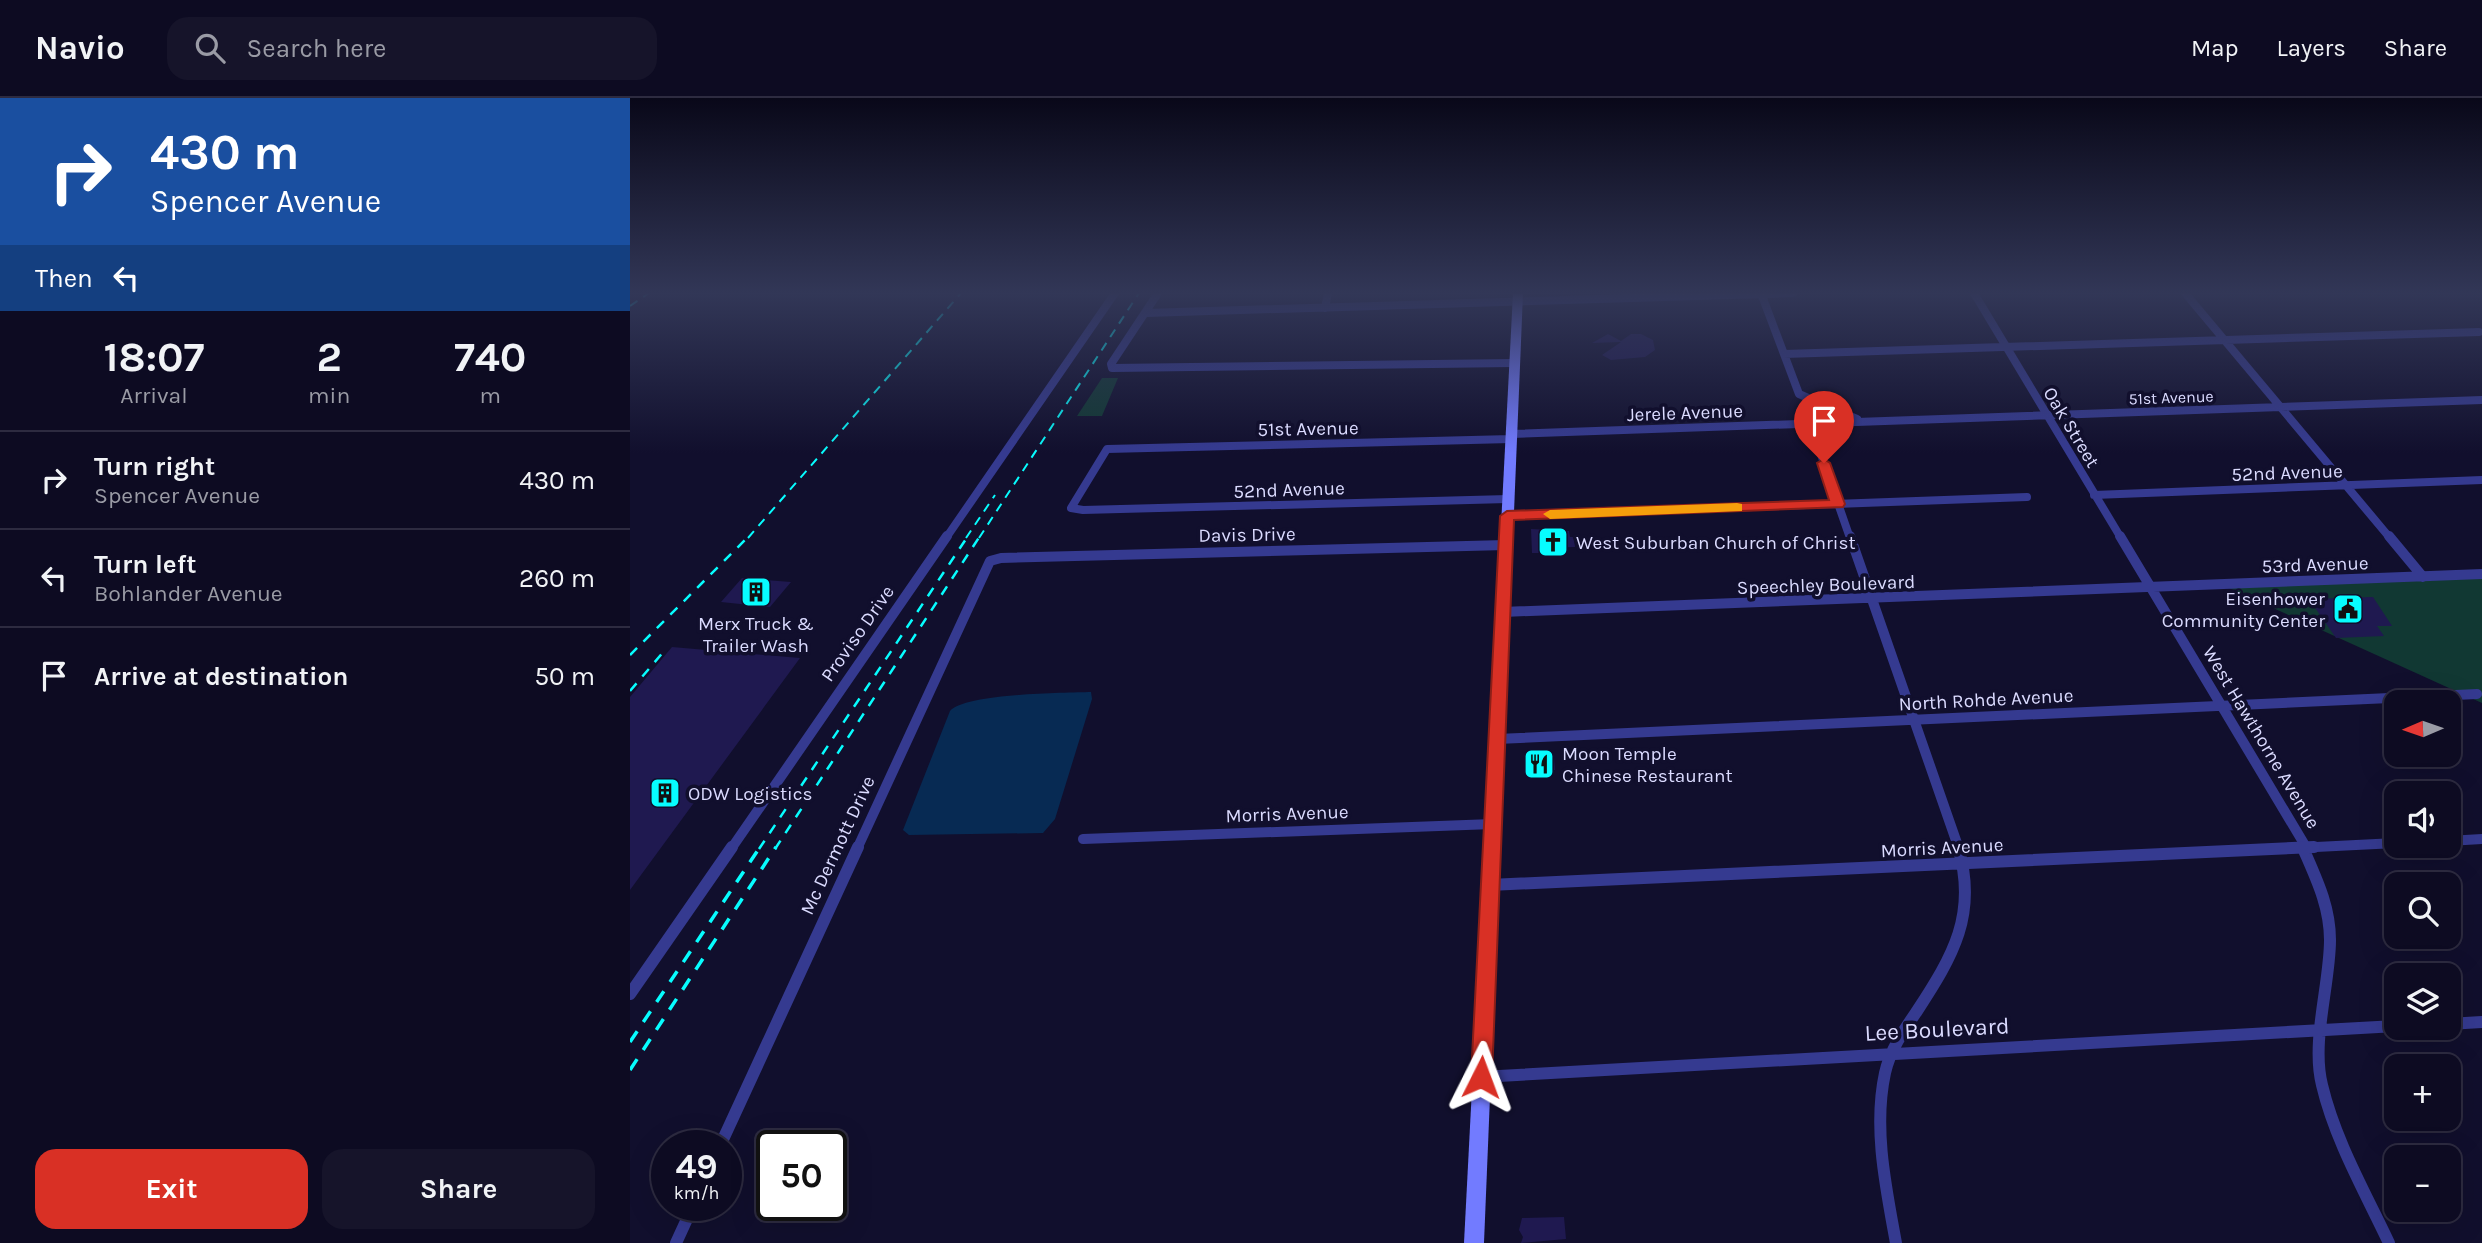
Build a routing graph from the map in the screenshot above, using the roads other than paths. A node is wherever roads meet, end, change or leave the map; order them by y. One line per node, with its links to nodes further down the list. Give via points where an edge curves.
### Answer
1 (1078, 346): 44 (street, Proviso Drive)
2 (1123, 346): 9 (street, via 1112,368)
3 (1515, 346): 9 (main road)
4 (1781, 346): 8 (street)
5 (2024, 346): 7 (street)
6 (2229, 346): 11 (street)
7 (2006, 347): 8 (street); 12 (street, Oak Street)
8 (1784, 354): 13 (street, via 1799,394)
9 (1514, 363): 15 (main road)
10 (2482, 400): 11 (street, 51st Avenue)
11 (2281, 408): 12 (street, 51st Avenue); 17 (street)
12 (2047, 415): 13 (street, 51st Avenue); 18 (street, Oak Street)
13 (1860, 421): 14 (street, Jerele Avenue)
14 (1810, 423): 15 (street, Jerele Avenue); 21 (street)
15 (1511, 437): 20 (main road); 22 (street, 51st Avenue, via 1107,449)
16 (2482, 480): 17 (street, 52nd Avenue)
17 (2346, 485): 18 (street, 52nd Avenue); 28 (street)
18 (2094, 495): 24 (street, Oak Street)
19 (2027, 497): 21 (street)
20 (1508, 499): 22 (street, 52nd Avenue); 23 (main road)
21 (1838, 504): 23 (street); 30 (street)
22 (1071, 508)
23 (1507, 516): 25 (main road)
24 (2122, 541): 29 (street, West Hawthorne Avenue)
25 (1506, 545): 26 (street, Davis Drive); 31 (main road)
26 (990, 561): 51 (street, Mc Dermott Drive)
27 (2482, 574): 28 (street, 53rd Avenue)
28 (2423, 577): 29 (street, 53rd Avenue)
29 (2150, 589): 30 (street, Speechley Boulevard); 33 (street, West Hawthorne Avenue)
30 (1873, 600): 31 (street, Speechley Boulevard); 34 (street)
31 (1503, 612): 35 (main road)
32 (2477, 694): 33 (street, North Rohde Avenue)
33 (2220, 706): 34 (street, North Rohde Avenue); 41 (street, West Hawthorne Avenue)
34 (1915, 720): 35 (street, North Rohde Avenue); 42 (street)
35 (1497, 739): 36 (main road)
36 (1493, 824): 37 (street, Morris Avenue); 43 (main road)
37 (1083, 839)
38 (2482, 839): 39 (street)
39 (2461, 840)
40 (2384, 844): 41 (street, Morris Avenue)
41 (2306, 847): 42 (street, Morris Avenue); 48 (street, West Hawthorne Avenue, via 2325,899 2330,940)
42 (1962, 863): 43 (street, Morris Avenue); 49 (street, via 1966,903 1959,938)
43 (1490, 886): 50 (main road)
44 (630, 994)
45 (2482, 1022): 46 (street)
46 (2461, 1023)
47 (2384, 1027): 48 (street, Lee Boulevard)
48 (2320, 1030): 49 (street, Lee Boulevard); 56 (street, West Hawthorne Avenue, via 2321,1083 2342,1142)
49 (1892, 1053): 50 (street, Lee Boulevard); 55 (street, via 1881,1100 1882,1166)
50 (1481, 1077): 54 (main road)
51 (727, 1130)
52 (686, 1221): 53 (street)
53 (676, 1243)
54 (1474, 1243)
55 (1896, 1243)
56 (2389, 1243)

